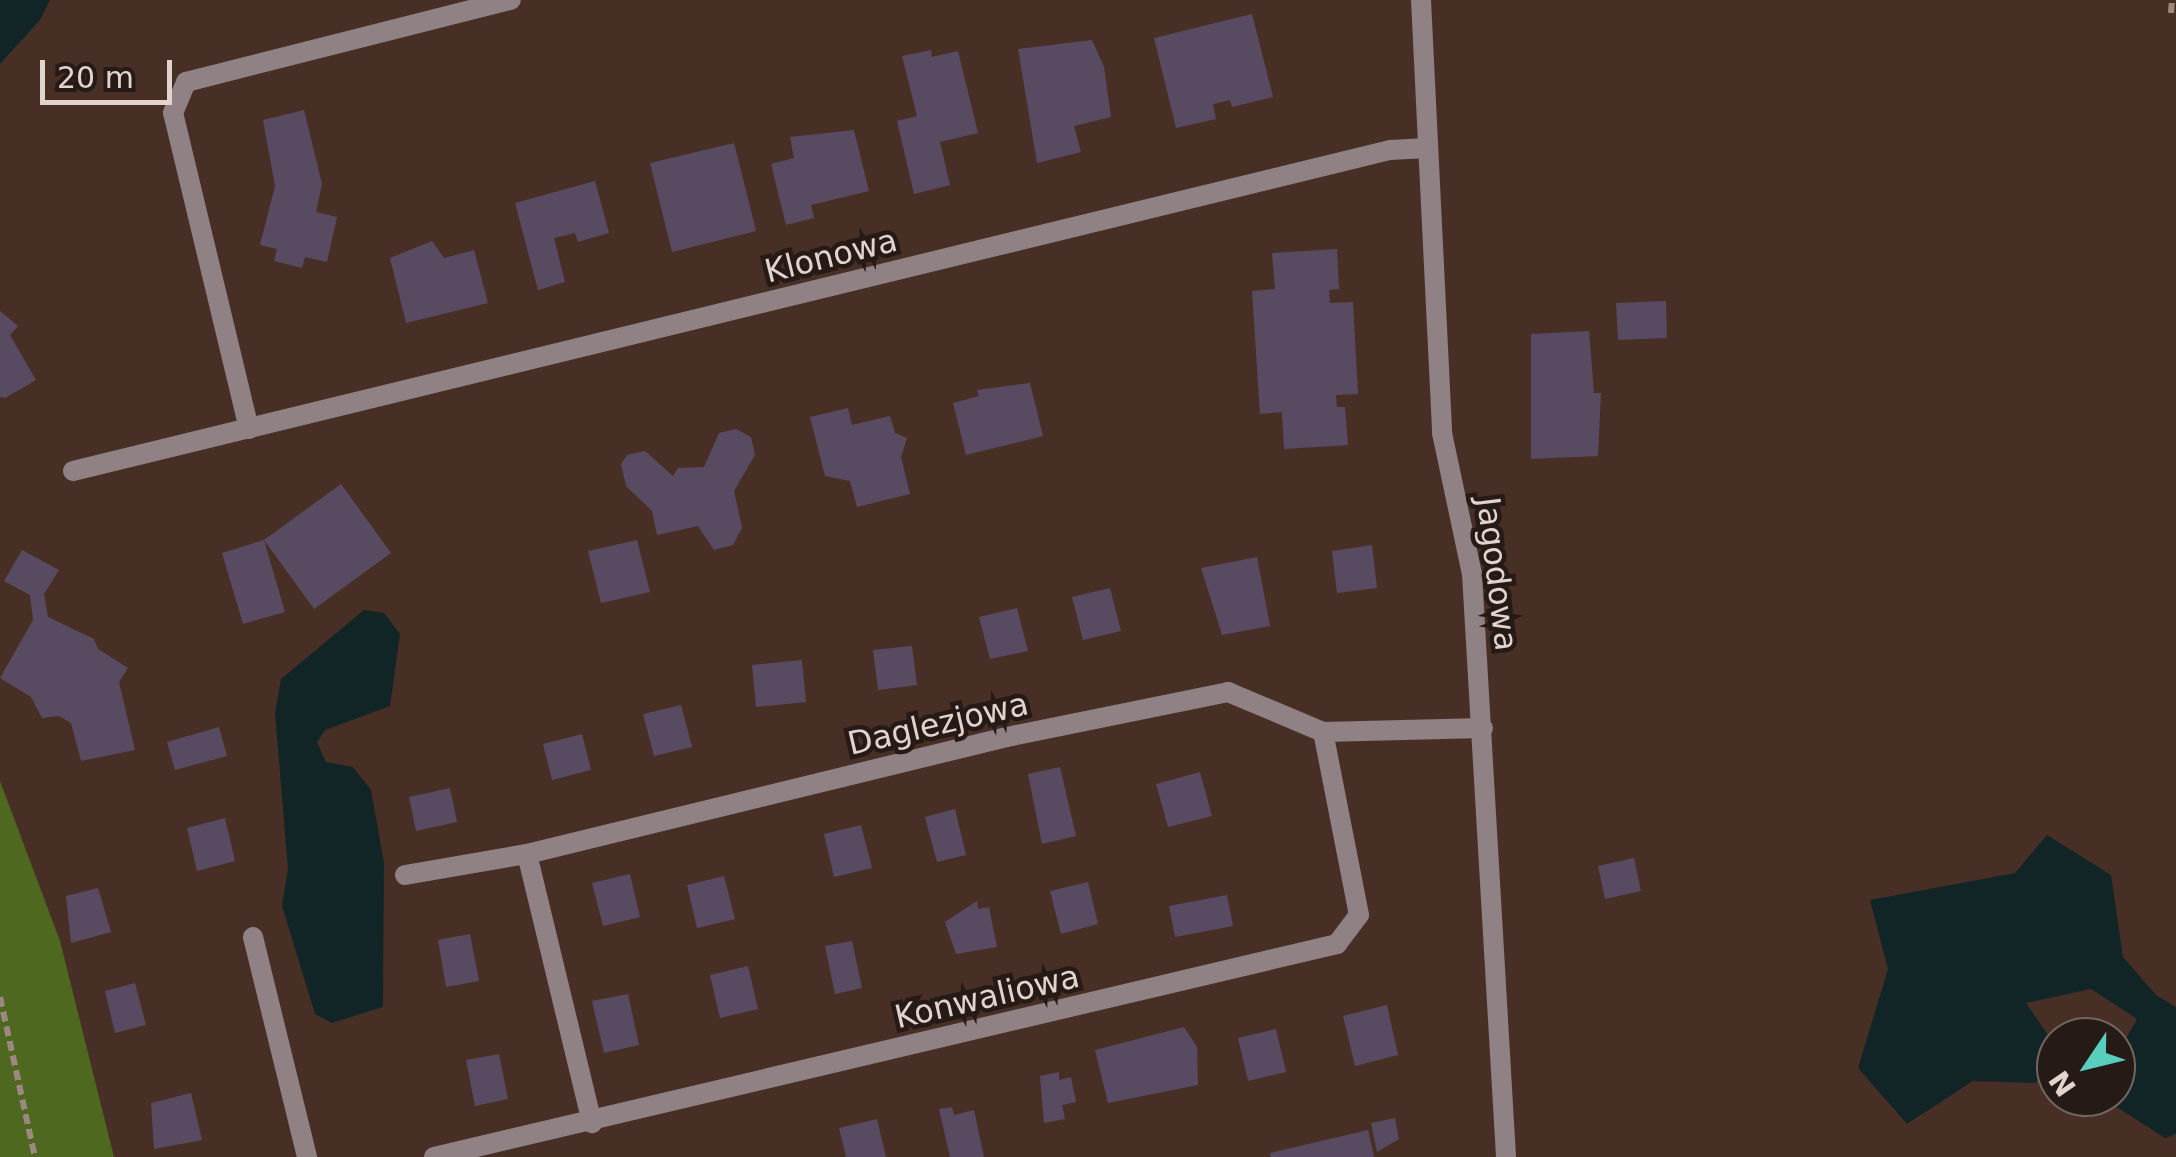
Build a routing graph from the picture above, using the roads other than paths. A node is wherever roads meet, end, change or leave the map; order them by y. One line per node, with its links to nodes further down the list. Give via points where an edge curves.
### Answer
1 (511, 0): 4 (street, via 186,82 173,113)
2 (1421, 0): 3 (street, Jagodowa)
3 (1428, 148): 4 (street, Klonowa, via 1390,150); 6 (street, Jagodowa, via 1442,433 1472,574)
4 (249, 429): 5 (street, Klonowa)
5 (73, 471)
6 (1483, 728): 7 (street, Daglezjowa); 14 (street, Jagodowa)
7 (1323, 732): 8 (street, Daglezjowa, via 1228,692 1007,737); 11 (street, Konwaliowa, via 1359,914 1337,944)
8 (527, 854): 9 (street, Daglezjowa); 11 (street)
9 (405, 875)
10 (253, 937): 12 (street)
11 (592, 1123): 13 (street, Konwaliowa)
12 (307, 1157)
13 (434, 1157)
14 (1506, 1157)

